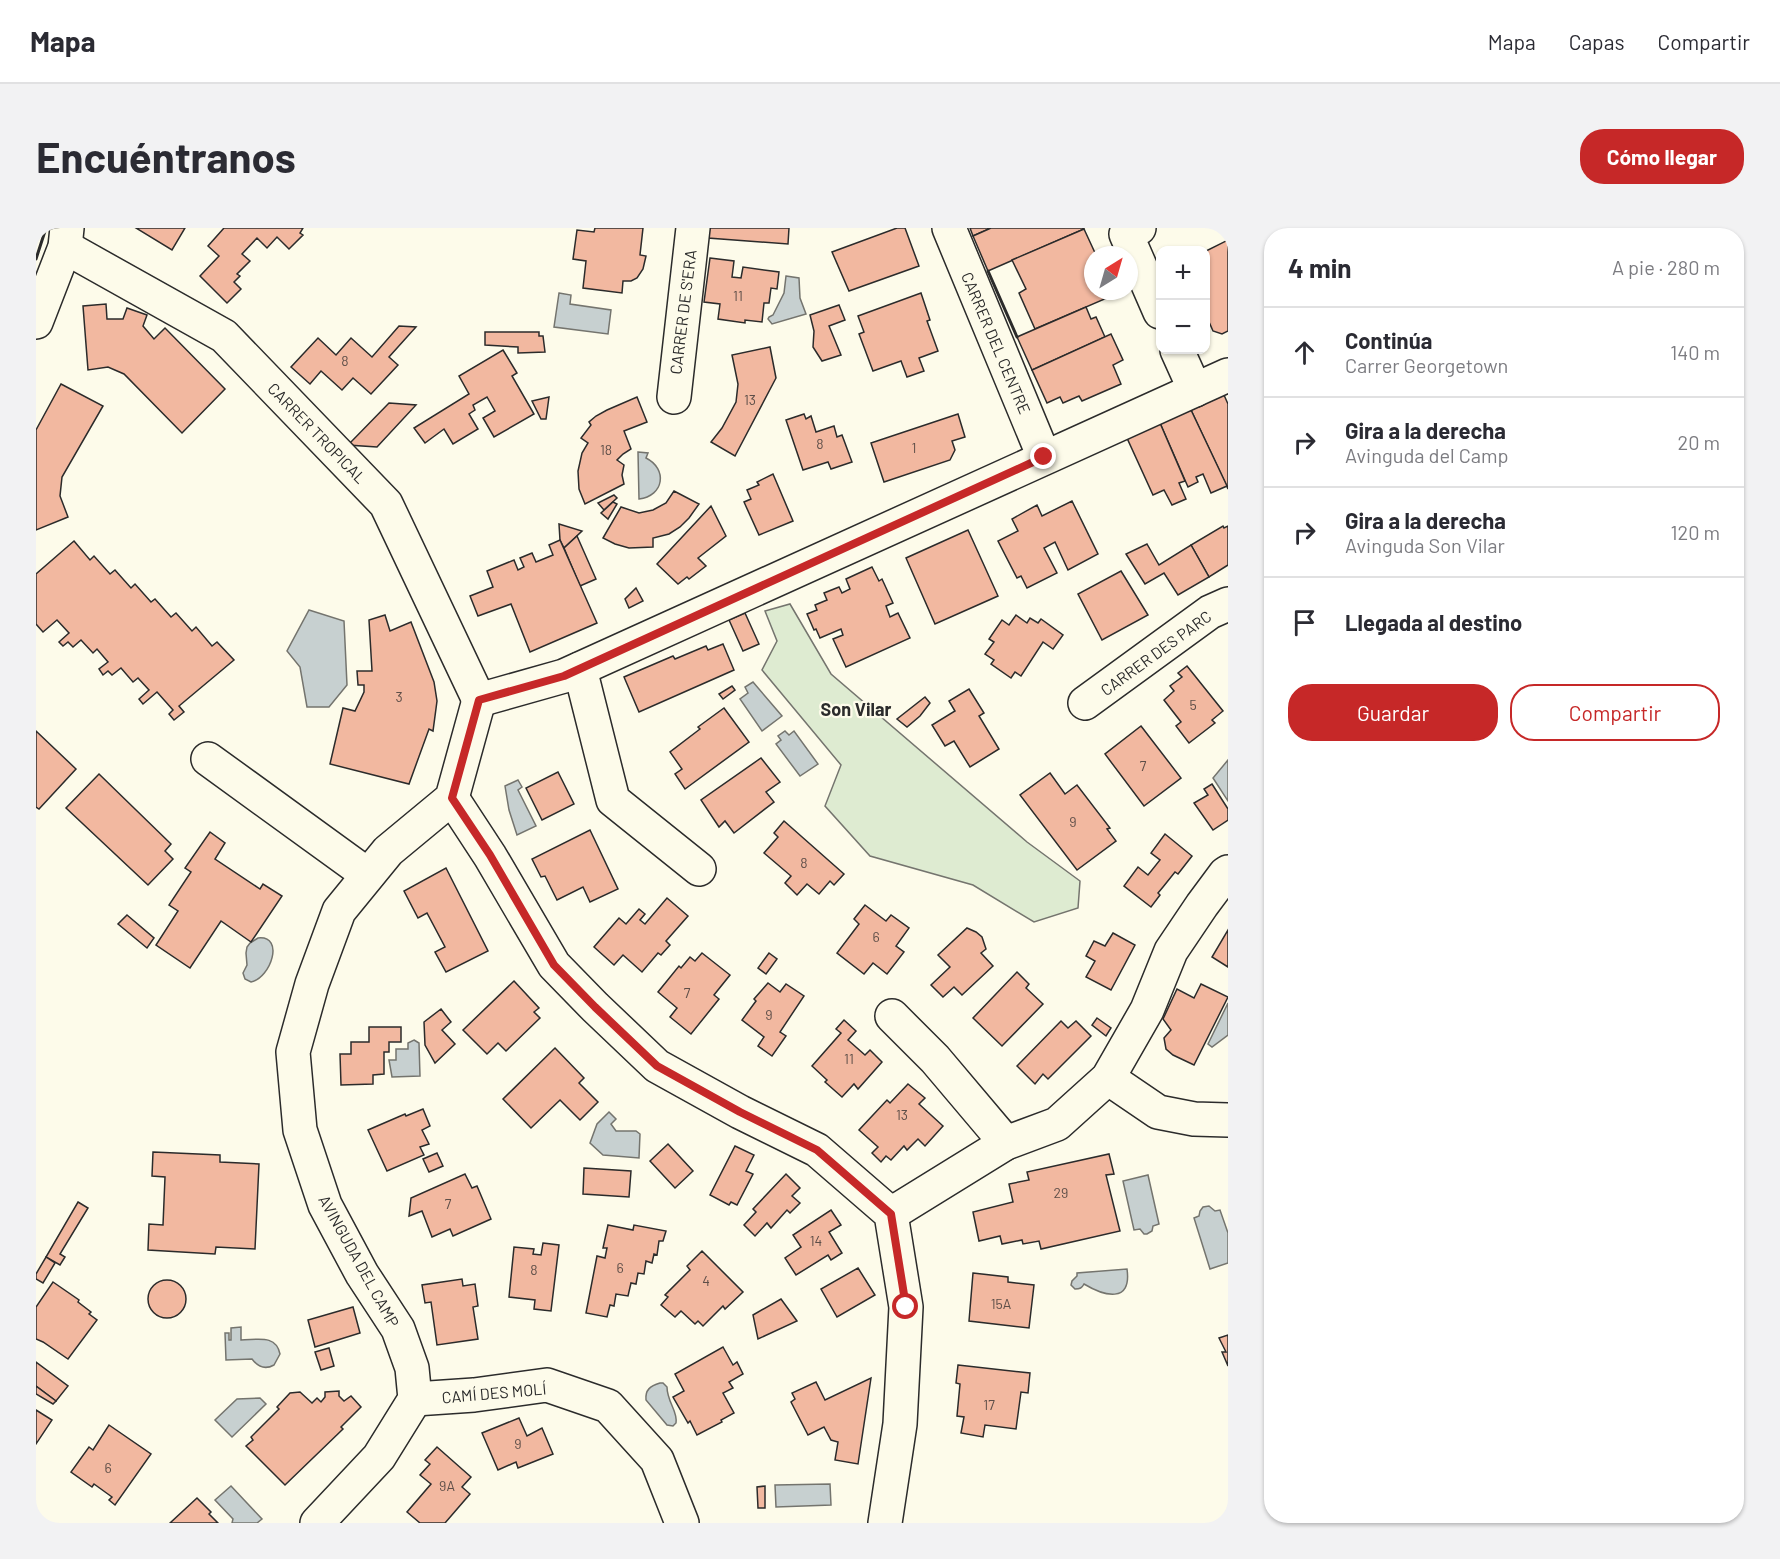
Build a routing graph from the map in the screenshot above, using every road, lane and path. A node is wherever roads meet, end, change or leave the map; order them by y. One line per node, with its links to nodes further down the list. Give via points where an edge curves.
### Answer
1 (693, 228): 10 (street, CARRER DE S'ERA)
2 (949, 228): 11 (street, CARRER DEL CENTRE)
3 (1139, 228): 5 (street, via 1126,234)
4 (66, 237): 6 (street); 14 (street, CARRER TROPICAL, via 224,336 386,504)
5 (1156, 301)
6 (36, 322)
7 (1179, 354): 9 (street)
8 (1228, 375): 9 (street)
9 (1195, 390): 11 (street)
10 (674, 397)
11 (1044, 457): 13 (street)
12 (1228, 604): 15 (street, CARRER DES PARC, via 1210,612)
13 (580, 669): 14 (street); 18 (street, via 613,800)
14 (479, 700): 17 (street)
15 (1085, 703)
16 (208, 759): 20 (street)
17 (452, 798): 20 (street, AVINGUDA DEL CAMP, via 388,851); 25 (street, via 554,965 657,1066 817,1150)
18 (699, 869)
19 (1228, 872): 22 (street, via 1171,951 1147,1010)
20 (368, 874): 26 (street, AVINGUDA DEL CAMP, via 339,911 312,984 293,1052 300,1130 325,1205 362,1274 398,1329 412,1368)
21 (892, 1016): 24 (street, via 935,1059)
22 (1108, 1078): 23 (street, via 1158,1112); 24 (street, via 1057,1124)
23 (1228, 1120)
24 (1006, 1143): 25 (street)
25 (891, 1214): 29 (street, via 906,1307 900,1424)
26 (415, 1399): 27 (street, via 379,1456); 28 (street, CAMÍ DES MOLÍ, via 547,1385 608,1407 657,1460)
27 (316, 1523)
28 (682, 1523)
29 (885, 1523)

